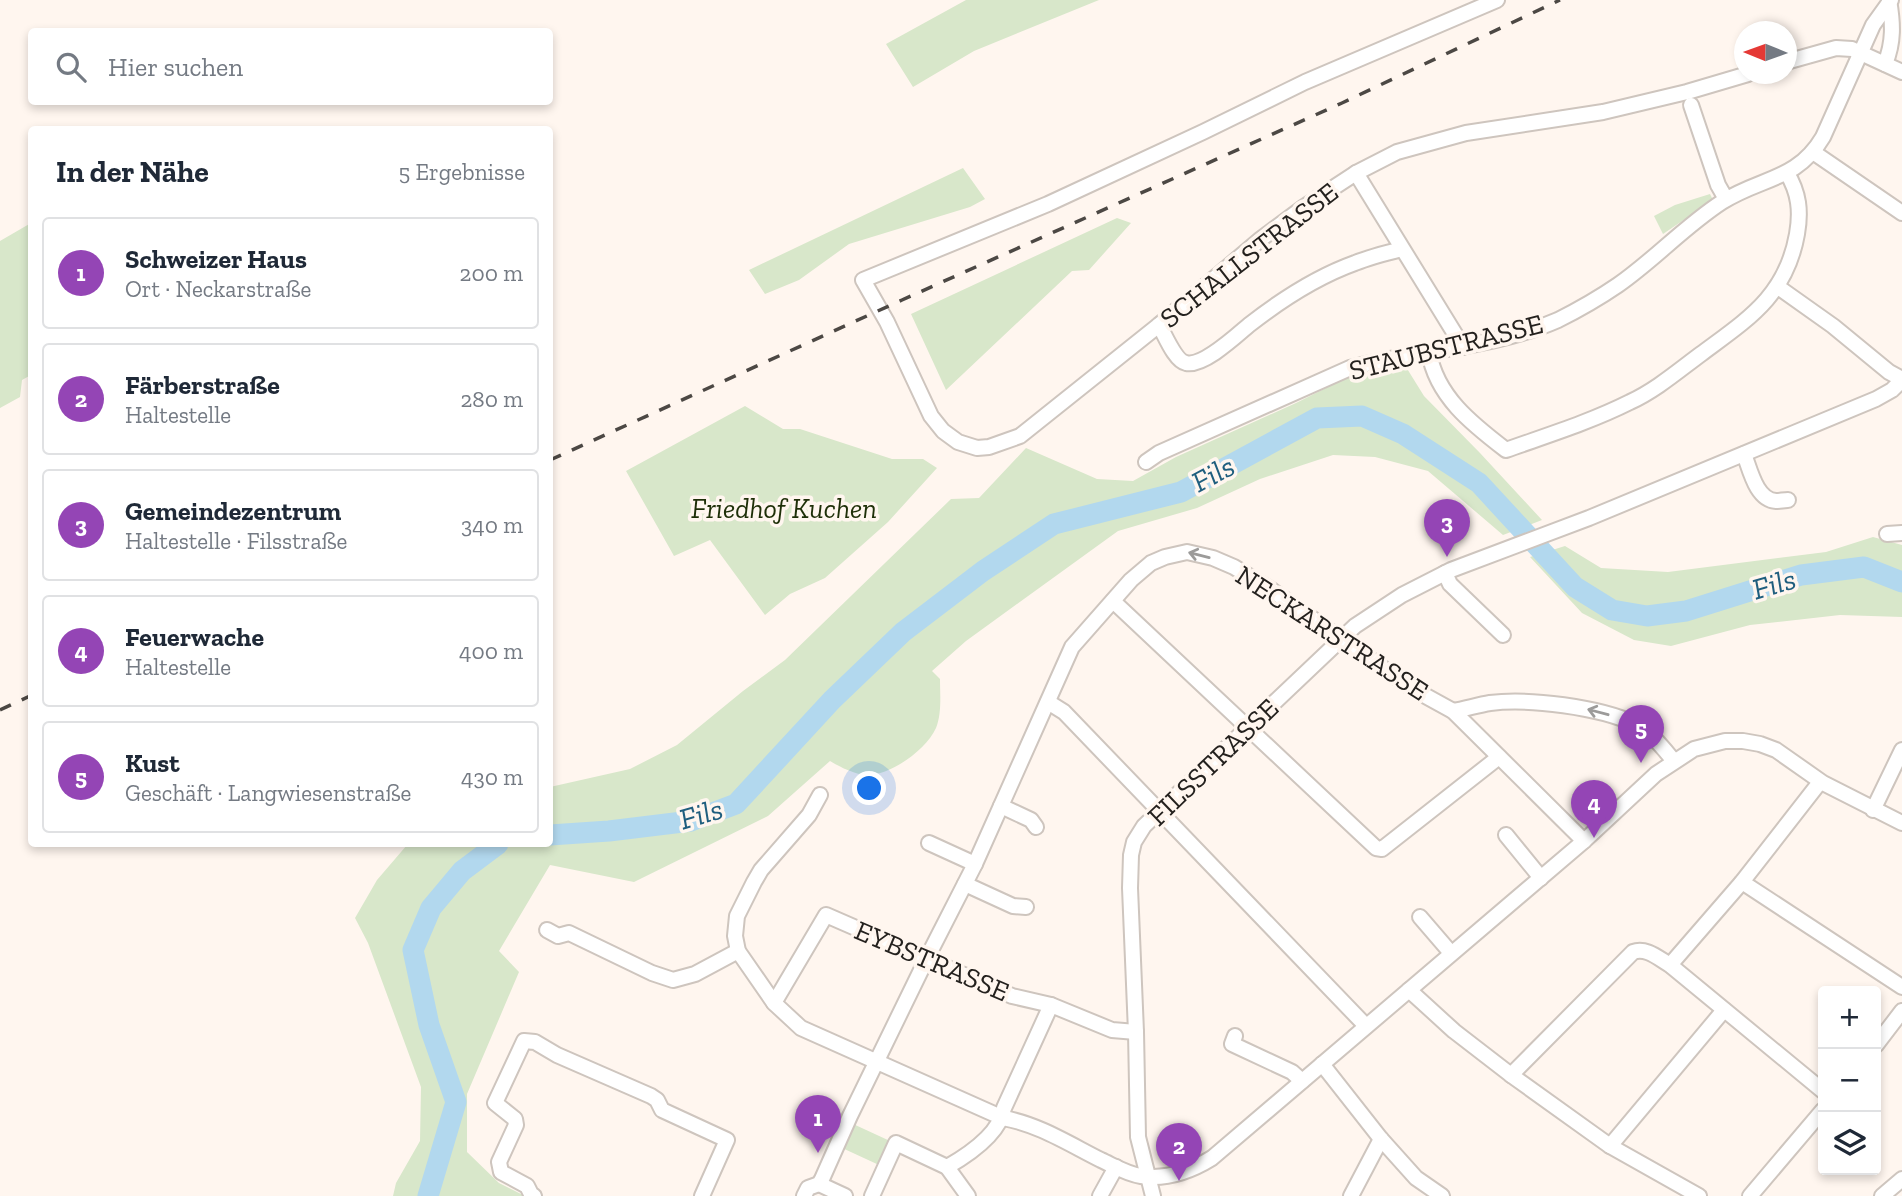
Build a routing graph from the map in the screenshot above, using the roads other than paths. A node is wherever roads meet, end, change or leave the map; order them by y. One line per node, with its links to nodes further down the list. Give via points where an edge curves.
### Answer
1 (1497, 0): 16 (street, SCHALLSTRASSE, via 1305,82 1048,204 863,280 931,416 958,442 977,448 1020,436)
2 (1890, 0): 3 (street, STAUBSTRASSE); 5 (street, via 1892,38)
3 (1860, 52): 4 (street, via 1844,47); 5 (street); 9 (street, STAUBSTRASSE)
4 (1797, 59)
5 (1885, 64): 6 (street)
6 (1902, 72)
7 (1734, 78): 10 (street, SCHALLSTRASSE, via 1603,112 1466,133 1397,152)
8 (1691, 106): 12 (street)
9 (1814, 152): 11 (street, STAUBSTRASSE); 13 (street)
10 (1356, 173): 14 (street); 16 (street, SCHALLSTRASSE, via 1261,239)
11 (1787, 173): 12 (street, STAUBSTRASSE); 15 (street, via 1797,194 1800,219 1794,250)
12 (1726, 200): 17 (street, STAUBSTRASSE, via 1591,302 1526,332)
13 (1902, 213)
14 (1402, 249): 16 (street, via 1321,278 1279,302 1195,364 1178,359); 17 (street)
15 (1778, 287): 18 (street, via 1754,314 1633,401 1506,450 1471,423 1451,400); 19 (street)
16 (1159, 325)
17 (1463, 347): 18 (street, STAUBSTRASSE)
18 (1429, 352): 21 (street, STAUBSTRASSE, via 1350,368)
19 (1902, 379): 20 (street, FILSSTRASSE, via 1876,399)
20 (1744, 454): 22 (street, via 1764,496); 23 (street, FILSSTRASSE)
21 (1146, 462)
22 (1788, 500)
23 (1445, 573): 25 (street, via 1450,584); 26 (street, FILSSTRASSE, via 1385,605)
24 (1113, 601): 26 (street, NECKARSTRASSE, one-way to 24, via 1234,567 1187,552 1151,563); 27 (street, NECKARSTRASSE, via 1072,647); 29 (street)
25 (1503, 635)
26 (1341, 639): 28 (street, NECKARSTRASSE); 29 (street, FILSSTRASSE)
27 (1048, 702): 35 (street, NECKARSTRASSE); 37 (street, via 1064,712)
28 (1453, 711): 31 (street, NECKARSTRASSE); 32 (street, one-way to 28, via 1636,724 1594,710 1527,701)
29 (1248, 727): 31 (street, via 1370,844 1382,849); 37 (street, FILSSTRASSE)
30 (1902, 750): 36 (street)
31 (1499, 757): 41 (street, NECKARSTRASSE)
32 (1674, 761): 33 (street, via 1709,745 1743,741 1776,750); 41 (street)
33 (1820, 782): 36 (street); 45 (street)
34 (820, 795): 50 (street, via 754,882 737,916)
35 (1001, 806): 39 (street); 43 (street, NECKARSTRASSE)
36 (1873, 810): 38 (street)
37 (1160, 811): 60 (street); 61 (street, FILSSTRASSE, via 1144,826 1131,855)
38 (1902, 823)
39 (1036, 827)
40 (1506, 835): 44 (street)
41 (1584, 841): 44 (street)
42 (929, 843): 43 (street)
43 (975, 863): 46 (street, NECKARSTRASSE)
44 (1541, 878): 51 (street)
45 (1742, 882): 53 (street); 54 (street)
46 (965, 884): 47 (street, via 1013,906); 52 (street, NECKARSTRASSE)
47 (1026, 906)
48 (1420, 917): 51 (street)
49 (547, 930): 50 (street, via 558,936 569,933 673,980)
50 (738, 951): 56 (street)
51 (1451, 953): 55 (street)
52 (926, 960): 56 (street, EYBSTRASSE, via 826,915); 57 (street, EYBSTRASSE, via 1012,996); 64 (street, NECKARSTRASSE)
53 (1670, 965): 58 (street); 66 (street, via 1650,953 1633,952)
54 (1902, 987)
55 (1409, 990): 60 (street); 66 (street)
56 (774, 1003): 64 (street, via 801,1028)
57 (1051, 1005): 61 (street, EYBSTRASSE, via 1112,1030); 70 (street)
58 (1724, 1010): 68 (street); 72 (street)
59 (1902, 1011): 63 (street)
60 (1366, 1026): 65 (street)
61 (1136, 1032): 75 (street, FILSSTRASSE, via 1138,1137)
62 (1235, 1036): 67 (street, via 1232,1044)
63 (1881, 1038)
64 (877, 1062): 70 (street); 77 (street, NECKARSTRASSE)
65 (1322, 1064): 67 (street); 71 (street)
66 (1511, 1075): 72 (street)
67 (1302, 1081): 75 (street, via 1196,1168)
68 (1818, 1087)
69 (1821, 1112): 89 (street)
70 (1003, 1118): 73 (street, via 964,1157); 74 (street, via 1033,1126)
71 (1381, 1139): 86 (street); 87 (street, via 1416,1178)
72 (1610, 1146): 88 (street)
73 (947, 1167): 82 (street, via 896,1143); 83 (street)
74 (1116, 1167): 75 (street); 84 (street)
75 (1147, 1177): 85 (street, FILSSTRASSE)
76 (1902, 1179): 90 (street)
77 (819, 1184): 80 (street, NECKARSTRASSE, via 807,1188); 81 (street)
78 (534, 1196): 79 (street, via 527,1186 501,1172 499,1161 516,1125 495,1103 524,1041 652,1096 663,1110 727,1140)
79 (702, 1196)
80 (804, 1196)
81 (845, 1196)
82 (872, 1196)
83 (968, 1196)
84 (1100, 1196)
85 (1153, 1196)
86 (1351, 1196)
87 (1442, 1196)
88 (1699, 1196)
89 (1750, 1196)
90 (1882, 1196)

